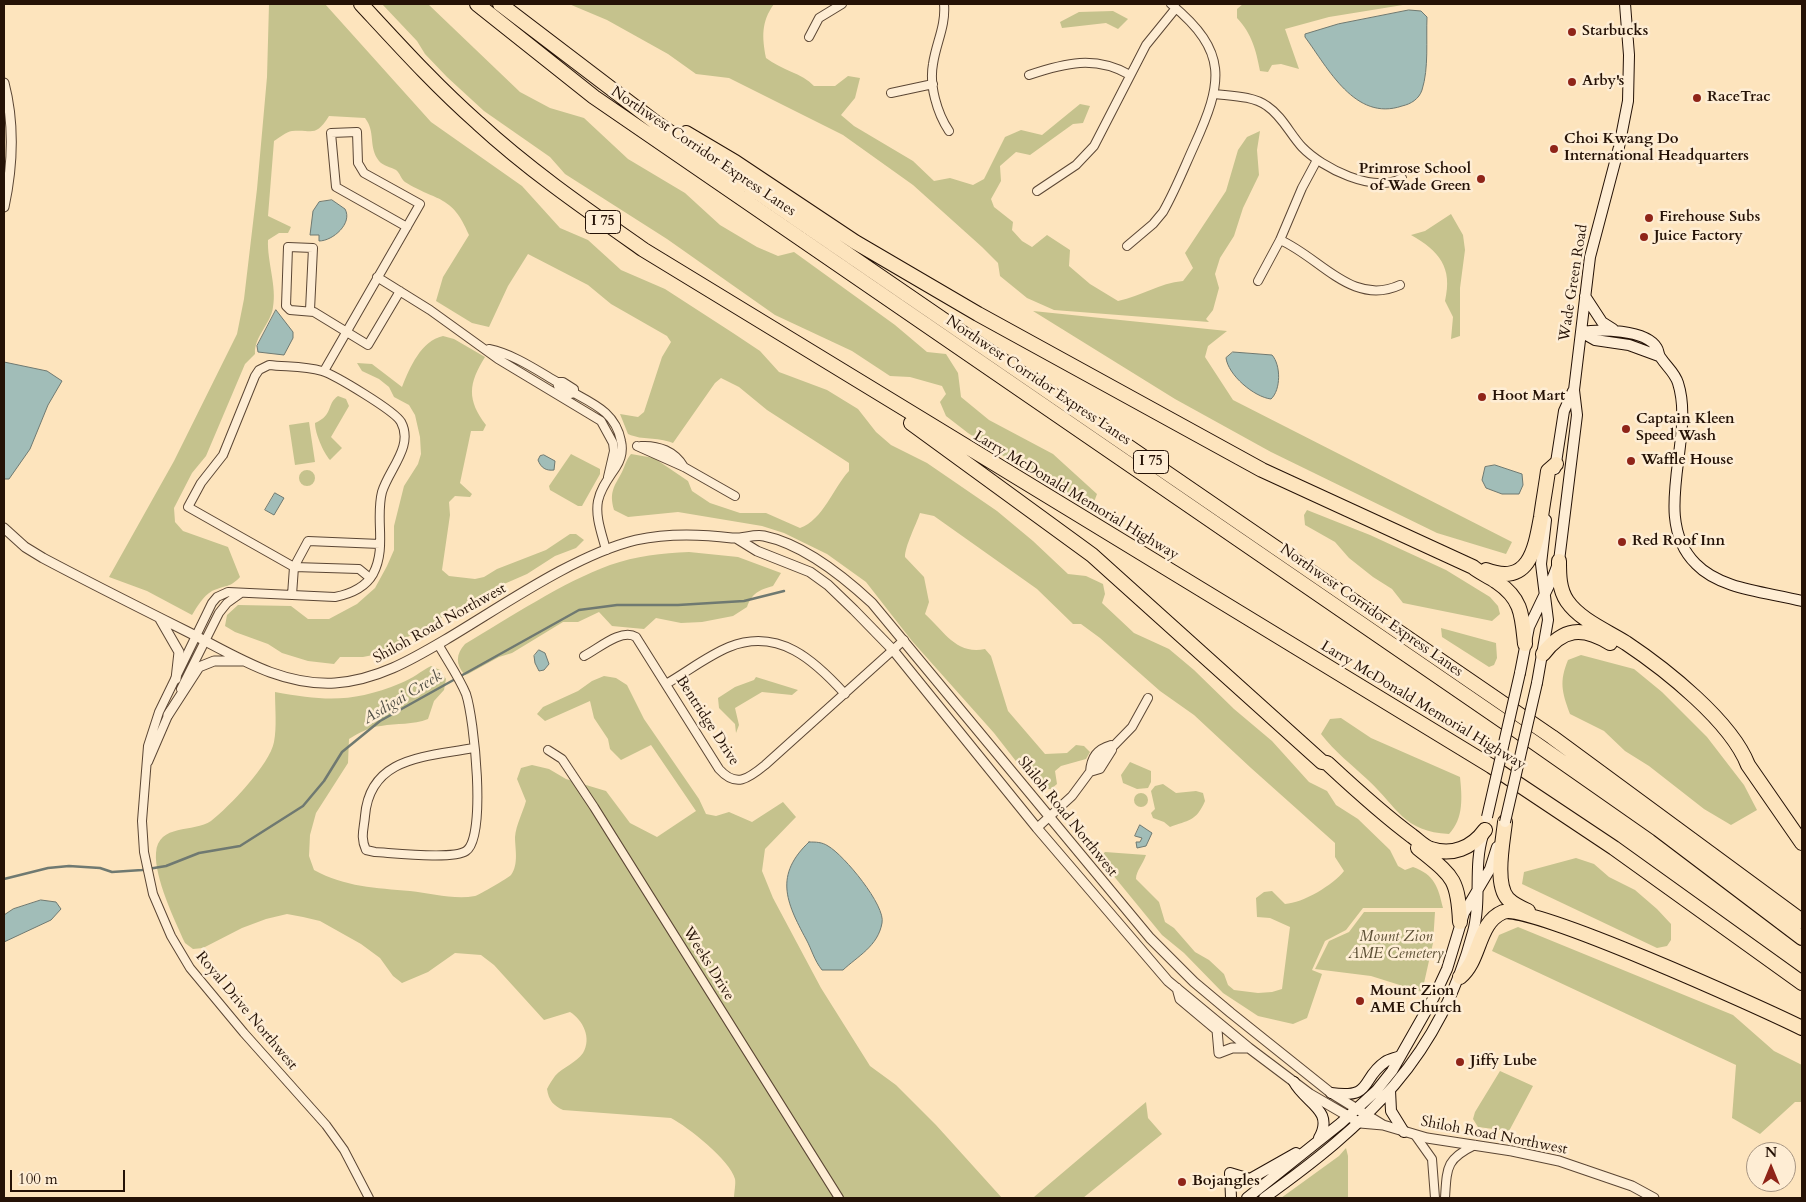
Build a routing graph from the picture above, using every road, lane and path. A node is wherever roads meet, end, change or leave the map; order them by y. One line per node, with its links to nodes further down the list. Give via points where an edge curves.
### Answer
1 (361, 4): 37 (highway, Larry McDonald Memorial Highway / I 75, via 479,124 586,210 652,255)
2 (477, 4): 85 (highway, Northwest Corridor Express Lanes, via 594,97 1650,823)
3 (500, 4): 15 (highway, I 75)
4 (842, 4): 8 (street, via 819,18)
5 (944, 4): 12 (street, via 944,24 933,63)
6 (1625, 4): 28 (main road, Wade Green Road, via 1628,101 1590,258)
7 (1174, 6): 9 (street); 14 (street, via 1196,27 1208,46 1214,66)
8 (808, 37)
9 (1130, 74): 10 (street, via 1108,65 1079,61); 19 (street, via 1094,146 1076,165)
10 (1029, 75)
11 (4, 83): 20 (street, via 12,147)
12 (933, 84): 13 (street); 16 (street, via 941,118)
13 (890, 93)
14 (1215, 94): 17 (street, via 1256,100 1270,108); 23 (street, via 1209,114 1163,212)
15 (643, 112): 48 (highway, via 714,149 915,278 1262,470); 83 (highway, I 75, via 1552,737)
16 (949, 131)
17 (1317, 160): 18 (street, via 1353,178 1375,184 1394,183); 22 (street)
18 (1402, 178)
19 (1037, 191)
20 (4, 207)
21 (407, 227): 21 (street, via 336,187 332,133 357,132 358,163 364,172 420,204); 24 (street)
22 (1280, 240): 25 (street); 26 (street, via 1305,253 1347,285 1382,290)
23 (1127, 246)
24 (377, 277): 27 (street); 30 (street)
25 (1258, 281)
26 (1400, 285)
27 (400, 291): 30 (street, via 368,346); 33 (street)
28 (1585, 296): 31 (main road, Wade Green Road); 32 (main road, via 1602,322)
29 (310, 310): 29 (street, via 290,310 286,306 288,247 313,248); 30 (street)
30 (345, 332): 35 (street)
31 (1581, 332): 32 (main road); 34 (main road, via 1595,340); 36 (main road, Wade Green Road)
32 (1621, 332): 34 (main road, via 1650,342 1657,347)
33 (487, 349): 40 (street, via 498,359 601,421 613,443); 40 (street, via 502,352 556,382 570,394 574,393 603,409 617,426 622,445 622,456)
34 (1659, 356): 53 (main road, via 1673,373 1681,397 1675,509 1682,546 1696,565 1716,578)
35 (324, 372): 44 (street, via 390,410 403,426 403,449 382,493); 47 (street, via 269,365 259,370 223,455 201,482 188,507)
36 (1574, 390): 38 (main road, Wade Green Road, via 1564,411); 46 (main road, Wade Green Road, via 1577,414)
37 (880, 396): 73 (highway, via 933,441 1062,532 1122,580); 87 (highway, Larry McDonald Memorial Highway / I 75, via 1491,766 1686,898)
38 (1556, 464): 48 (highway, via 1548,471 1536,541 1528,562 1518,571 1504,574); 50 (main road, Wade Green Road, via 1541,564)
39 (684, 466): 39 (street, via 663,448 637,446 674,464); 41 (street)
40 (608, 477): 45 (street, via 597,511)
41 (735, 496)
42 (4, 528): 54 (street, Shiloh Road Northwest, via 25,548 42,558)
43 (736, 538): 45 (street, Shiloh Road Northwest, via 678,535 637,540); 56 (street, Shiloh Road Northwest, via 763,536 788,545 833,569 872,603); 60 (street, Shiloh Road Northwest, via 810,572 828,585)
44 (380, 544): 47 (street, via 308,541); 49 (street)
45 (606, 550): 58 (street, Shiloh Road Northwest)
46 (1559, 561): 50 (main road, Wade Green Road); 74 (highway, via 1560,586 1569,604 1676,681 1723,726 1742,751)
47 (294, 567): 49 (street, via 359,569); 52 (street)
48 (1473, 567): 59 (highway, via 1495,580 1515,598)
49 (370, 578): 52 (street, via 363,586 345,595)
50 (1545, 592): 59 (main road, Wade Green Road); 61 (main road, Wade Green Road, via 1548,620)
51 (241, 593): 52 (street); 55 (street, Royal Drive Northwest, via 228,592 217,597); 57 (street, Royal Drive Northwest, via 223,607)
52 (292, 595)
53 (1802, 601)
54 (158, 617): 55 (street, Shiloh Road Northwest); 64 (street, via 178,652)
55 (196, 636): 57 (street, Shiloh Road Northwest); 64 (street, Royal Drive Northwest)
56 (904, 640): 60 (street, Bentridge Drive); 76 (street, Shiloh Road Northwest)
57 (205, 641): 63 (street, Shiloh Road Northwest); 68 (street, Royal Drive Northwest)
58 (438, 644): 63 (street, Shiloh Road Northwest, via 380,674 336,683 284,678); 70 (street, via 466,696)
59 (1525, 644): 78 (main road, Wade Green Road, bridge)
60 (893, 650): 66 (street, Bentridge Drive); 79 (street, Shiloh Road Northwest)
61 (1543, 654): 74 (highway, via 1552,642 1566,634 1582,631 1596,635 1673,690 1736,757); 77 (main road, Wade Green Road, bridge)
62 (584, 656): 65 (street, Bentridge Drive, via 621,636 632,635 640,640)
63 (245, 662): 68 (street, via 214,661 199,667)
64 (176, 678): 72 (street, Royal Drive Northwest, via 153,729)
65 (666, 684): 66 (street, via 729,647 758,642 776,643 798,650 820,667); 66 (street, Bentridge Drive, via 719,769 726,777 735,780 753,775)
66 (845, 694)
67 (1148, 698): 69 (street, via 1132,727)
68 (168, 715): 72 (street, Royal Drive Northwest)
69 (1113, 744): 75 (street, via 1112,754 1100,769); 75 (street, via 1101,748 1091,760)
70 (474, 748): 70 (street, via 478,804 474,841 466,851 452,855 366,850 362,836 366,808 387,770 400,763)
71 (548, 750): 106 (street, Weeks Drive, via 562,759 585,794)
72 (148, 762): 105 (street, Royal Drive Northwest, via 142,793 144,852 153,894 171,936 190,968 326,1125 344,1150)
73 (1322, 762): 78 (highway, via 1429,849 1458,851 1478,840); 84 (highway, via 1323,769 1447,873 1457,887)
74 (1748, 765): 80 (highway)
75 (1090, 772): 76 (street)
76 (1051, 817): 79 (street); 94 (street, Shiloh Road Northwest, via 1138,924 1194,982)
77 (1505, 822): 81 (main road, Wade Green Road, via 1492,863); 82 (highway, via 1502,890 1514,904)
78 (1486, 824): 81 (main road, Wade Green Road, via 1477,862)
79 (1037, 828): 88 (street, Shiloh Road Northwest)
80 (1802, 843)
81 (1478, 890): 84 (main road); 86 (main road, via 1478,909)
82 (1534, 915): 86 (highway, via 1507,911 1494,918 1482,936 1472,963); 89 (highway, via 1752,1004)
83 (1802, 920)
84 (1460, 922): 91 (main road, via 1441,983)
85 (1802, 938)
86 (1460, 977): 93 (main road, via 1430,1036)
87 (1802, 983)
88 (1177, 988): 90 (street, Shiloh Road Northwest); 90 (street, via 1180,999 1217,1030 1218,1053 1232,1048)
89 (1802, 1028)
90 (1249, 1048): 92 (street, Shiloh Road Northwest)
91 (1400, 1056): 94 (main road, via 1385,1062 1359,1092 1346,1095); 95 (main road, via 1376,1091)
92 (1294, 1082): 97 (street, Shiloh Road Northwest); 102 (main road, via 1322,1112 1325,1125)
93 (1390, 1090): 96 (main road); 100 (main road, via 1391,1111)
94 (1331, 1092): 95 (street, Shiloh Road Northwest)
95 (1358, 1108): 96 (street, Shiloh Road Northwest); 97 (main road)
96 (1368, 1114): 98 (main road); 99 (street, Shiloh Road Northwest)
97 (1348, 1117): 98 (street, Shiloh Road Northwest); 102 (main road)
98 (1360, 1123): 99 (street, Shiloh Road Northwest); 109 (main road)
99 (1383, 1126): 100 (street, Shiloh Road Northwest)
100 (1404, 1132): 101 (street, Shiloh Road Northwest)
101 (1415, 1135): 103 (street, Shiloh Road Northwest); 110 (street, via 1432,1159)
102 (1318, 1140): 104 (main road)
103 (1475, 1145): 111 (street, via 1456,1155 1449,1164); 112 (street, Shiloh Road Northwest, via 1586,1169)
104 (1304, 1152): 107 (main road, via 1292,1154 1250,1179 1230,1173); 108 (main road)
105 (370, 1198)
106 (839, 1198)
107 (1231, 1198)
108 (1247, 1198)
109 (1264, 1198)
110 (1434, 1198)
111 (1445, 1198)
112 (1654, 1198)

